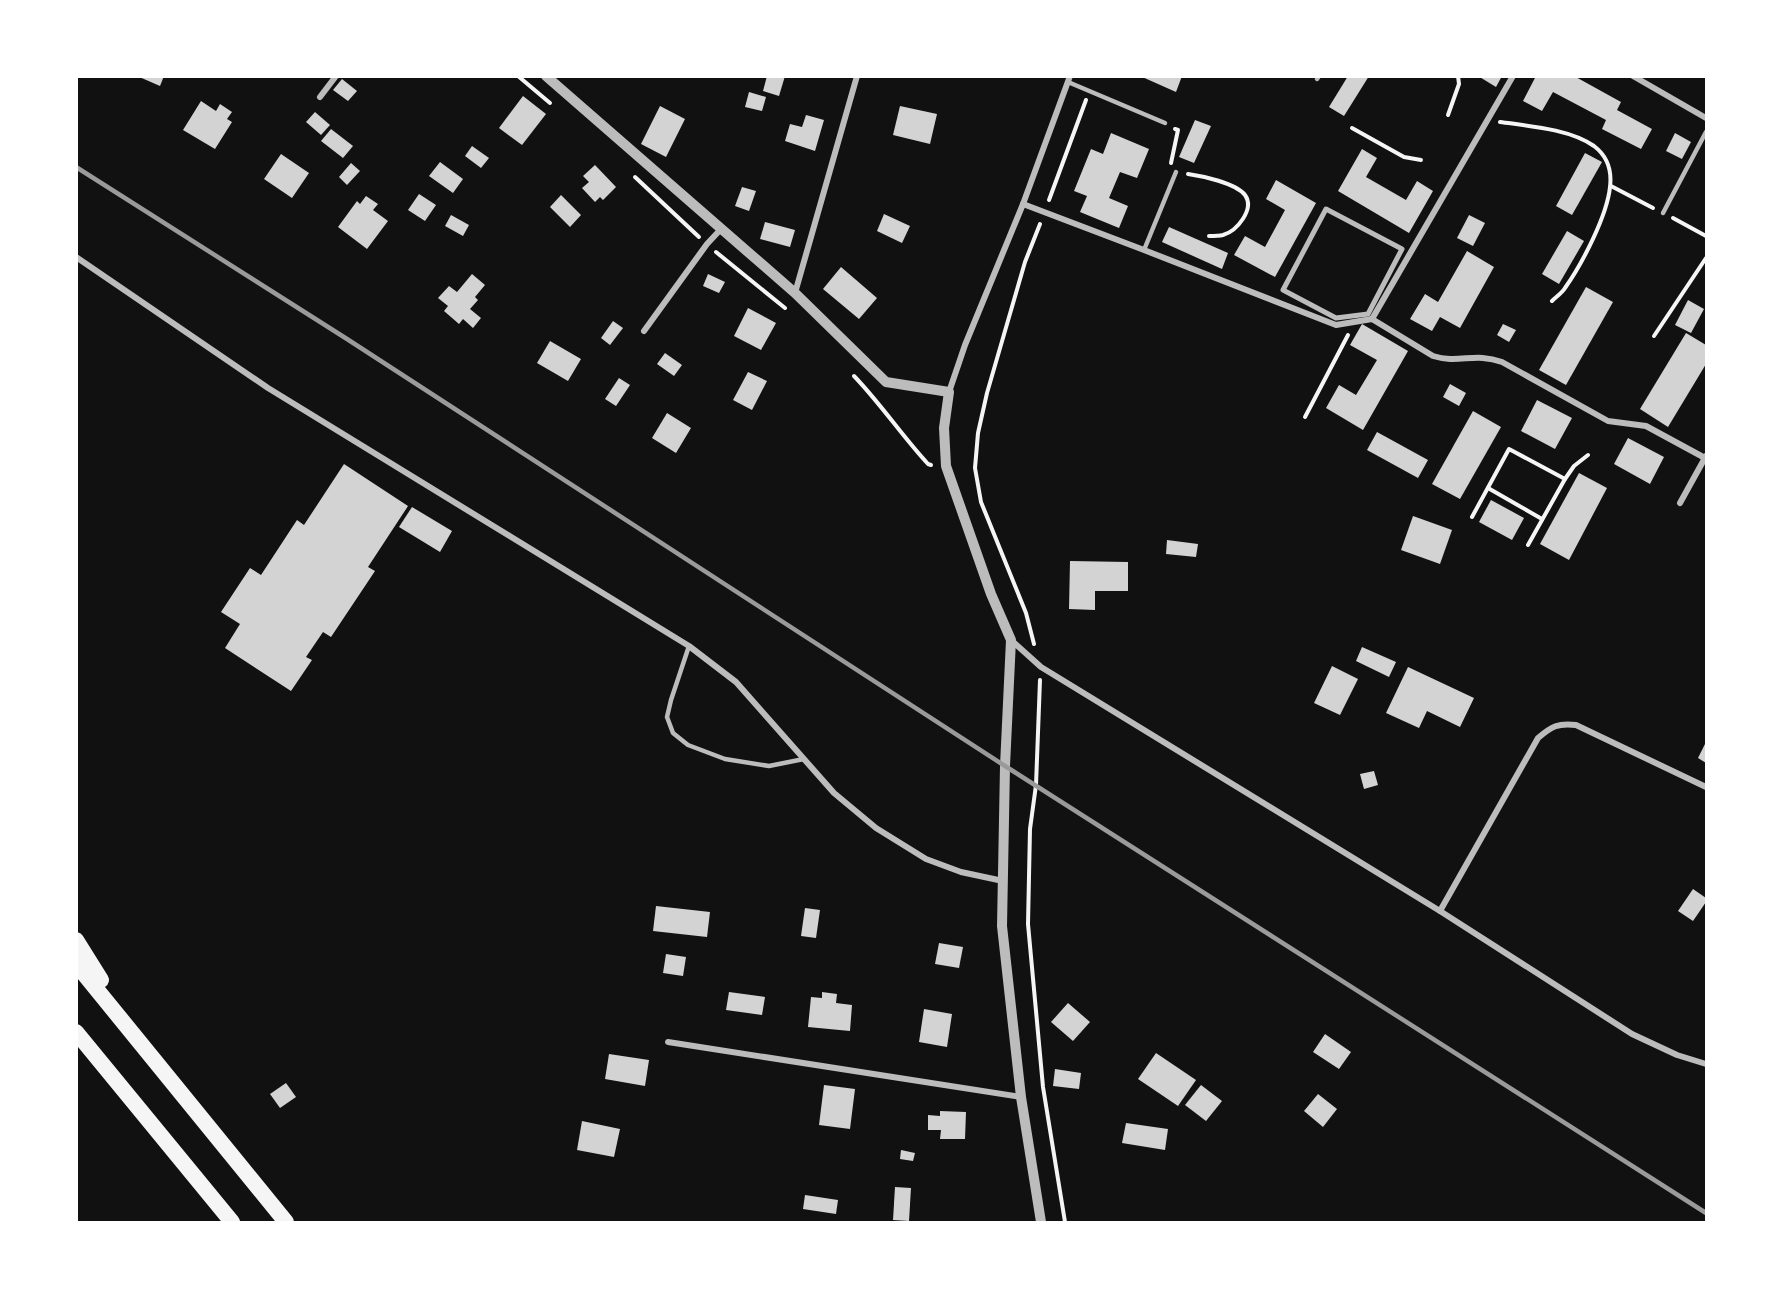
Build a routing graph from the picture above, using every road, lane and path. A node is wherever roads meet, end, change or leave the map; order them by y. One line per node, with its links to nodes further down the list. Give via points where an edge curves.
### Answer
1 (336, 76): 10 (street)
2 (518, 76): 11 (path)
3 (546, 76): 24 (street)
4 (857, 76): 31 (street)
5 (1458, 76): 12 (path)
6 (1513, 76): 14 (street)
7 (1634, 76): 13 (street)
8 (1069, 79): 9 (lane); 21 (street)
9 (1090, 91): 15 (lane); 22 (path)
10 (320, 97)
11 (551, 104)
12 (1448, 115)
13 (1707, 118)
14 (1488, 120): 32 (path, via 1573,136 1593,146 1609,166 1611,186 1597,232 1564,290); 34 (street)
15 (1165, 123): 19 (path, via 1178,130 1170,162)
16 (1352, 128): 18 (path, via 1404,157)
17 (1707, 132): 23 (lane)
18 (1421, 160)
19 (1176, 172): 25 (path, via 1206,177 1244,194 1248,203 1239,225 1225,235); 27 (lane)
20 (631, 174): 26 (path)
21 (1023, 204): 22 (street); 39 (street)
22 (1044, 212): 27 (street); 44 (path, via 1025,262 987,393)
23 (1663, 213)
24 (721, 230): 26 (street); 31 (street)
25 (1209, 236)
26 (707, 244): 33 (path); 36 (street)
27 (1144, 250): 35 (street, via 1336,325)
28 (76, 258): 52 (street, via 268,388)
29 (1707, 258): 37 (path)
30 (1283, 290): 30 (street, via 1326,209 1402,249 1368,314 1336,318)
31 (795, 293): 39 (street, via 886,382)
32 (1552, 301)
33 (787, 309)
34 (1372, 319): 35 (street); 42 (street, via 1433,356 1443,360 1490,357 1608,421 1646,426)
35 (1358, 321): 40 (path)
36 (644, 331)
37 (1654, 336)
38 (852, 373): 43 (path, via 928,464)
39 (949, 392): 43 (street, via 944,428)
40 (1305, 417)
41 (1588, 455): 45 (path)
42 (1706, 456): 47 (street)
43 (946, 466): 44 (path); 51 (street)
44 (975, 468): 53 (path, via 981,502 1026,613)
45 (1565, 479): 46 (path, via 1509,449); 49 (path)
46 (1488, 488): 48 (path); 49 (path)
47 (1680, 503)
48 (1472, 517)
49 (1542, 519): 50 (path)
50 (1528, 545)
51 (1011, 639): 53 (street); 56 (street)
52 (689, 646): 54 (street, via 736,682); 54 (lane, via 667,717 672,733 687,745 725,759 769,766)
53 (1041, 667): 57 (street); 68 (path, via 1028,924 1043,1087)
54 (804, 759): 56 (street, via 834,793 876,828 926,859)
55 (1707, 788): 57 (street, via 1576,725 1550,728 1538,738)
56 (1003, 881): 64 (street, via 1002,926)
57 (1440, 911): 63 (street, via 1632,1034)
58 (76, 940): 61 (highway)
59 (76, 964): 61 (highway)
60 (76, 1032): 65 (highway)
61 (137, 1040): 66 (highway)
62 (668, 1042): 64 (street)
63 (1707, 1065)
64 (1021, 1097): 67 (street)
65 (232, 1222)
66 (286, 1222)
67 (1041, 1222)
68 (1065, 1222)

